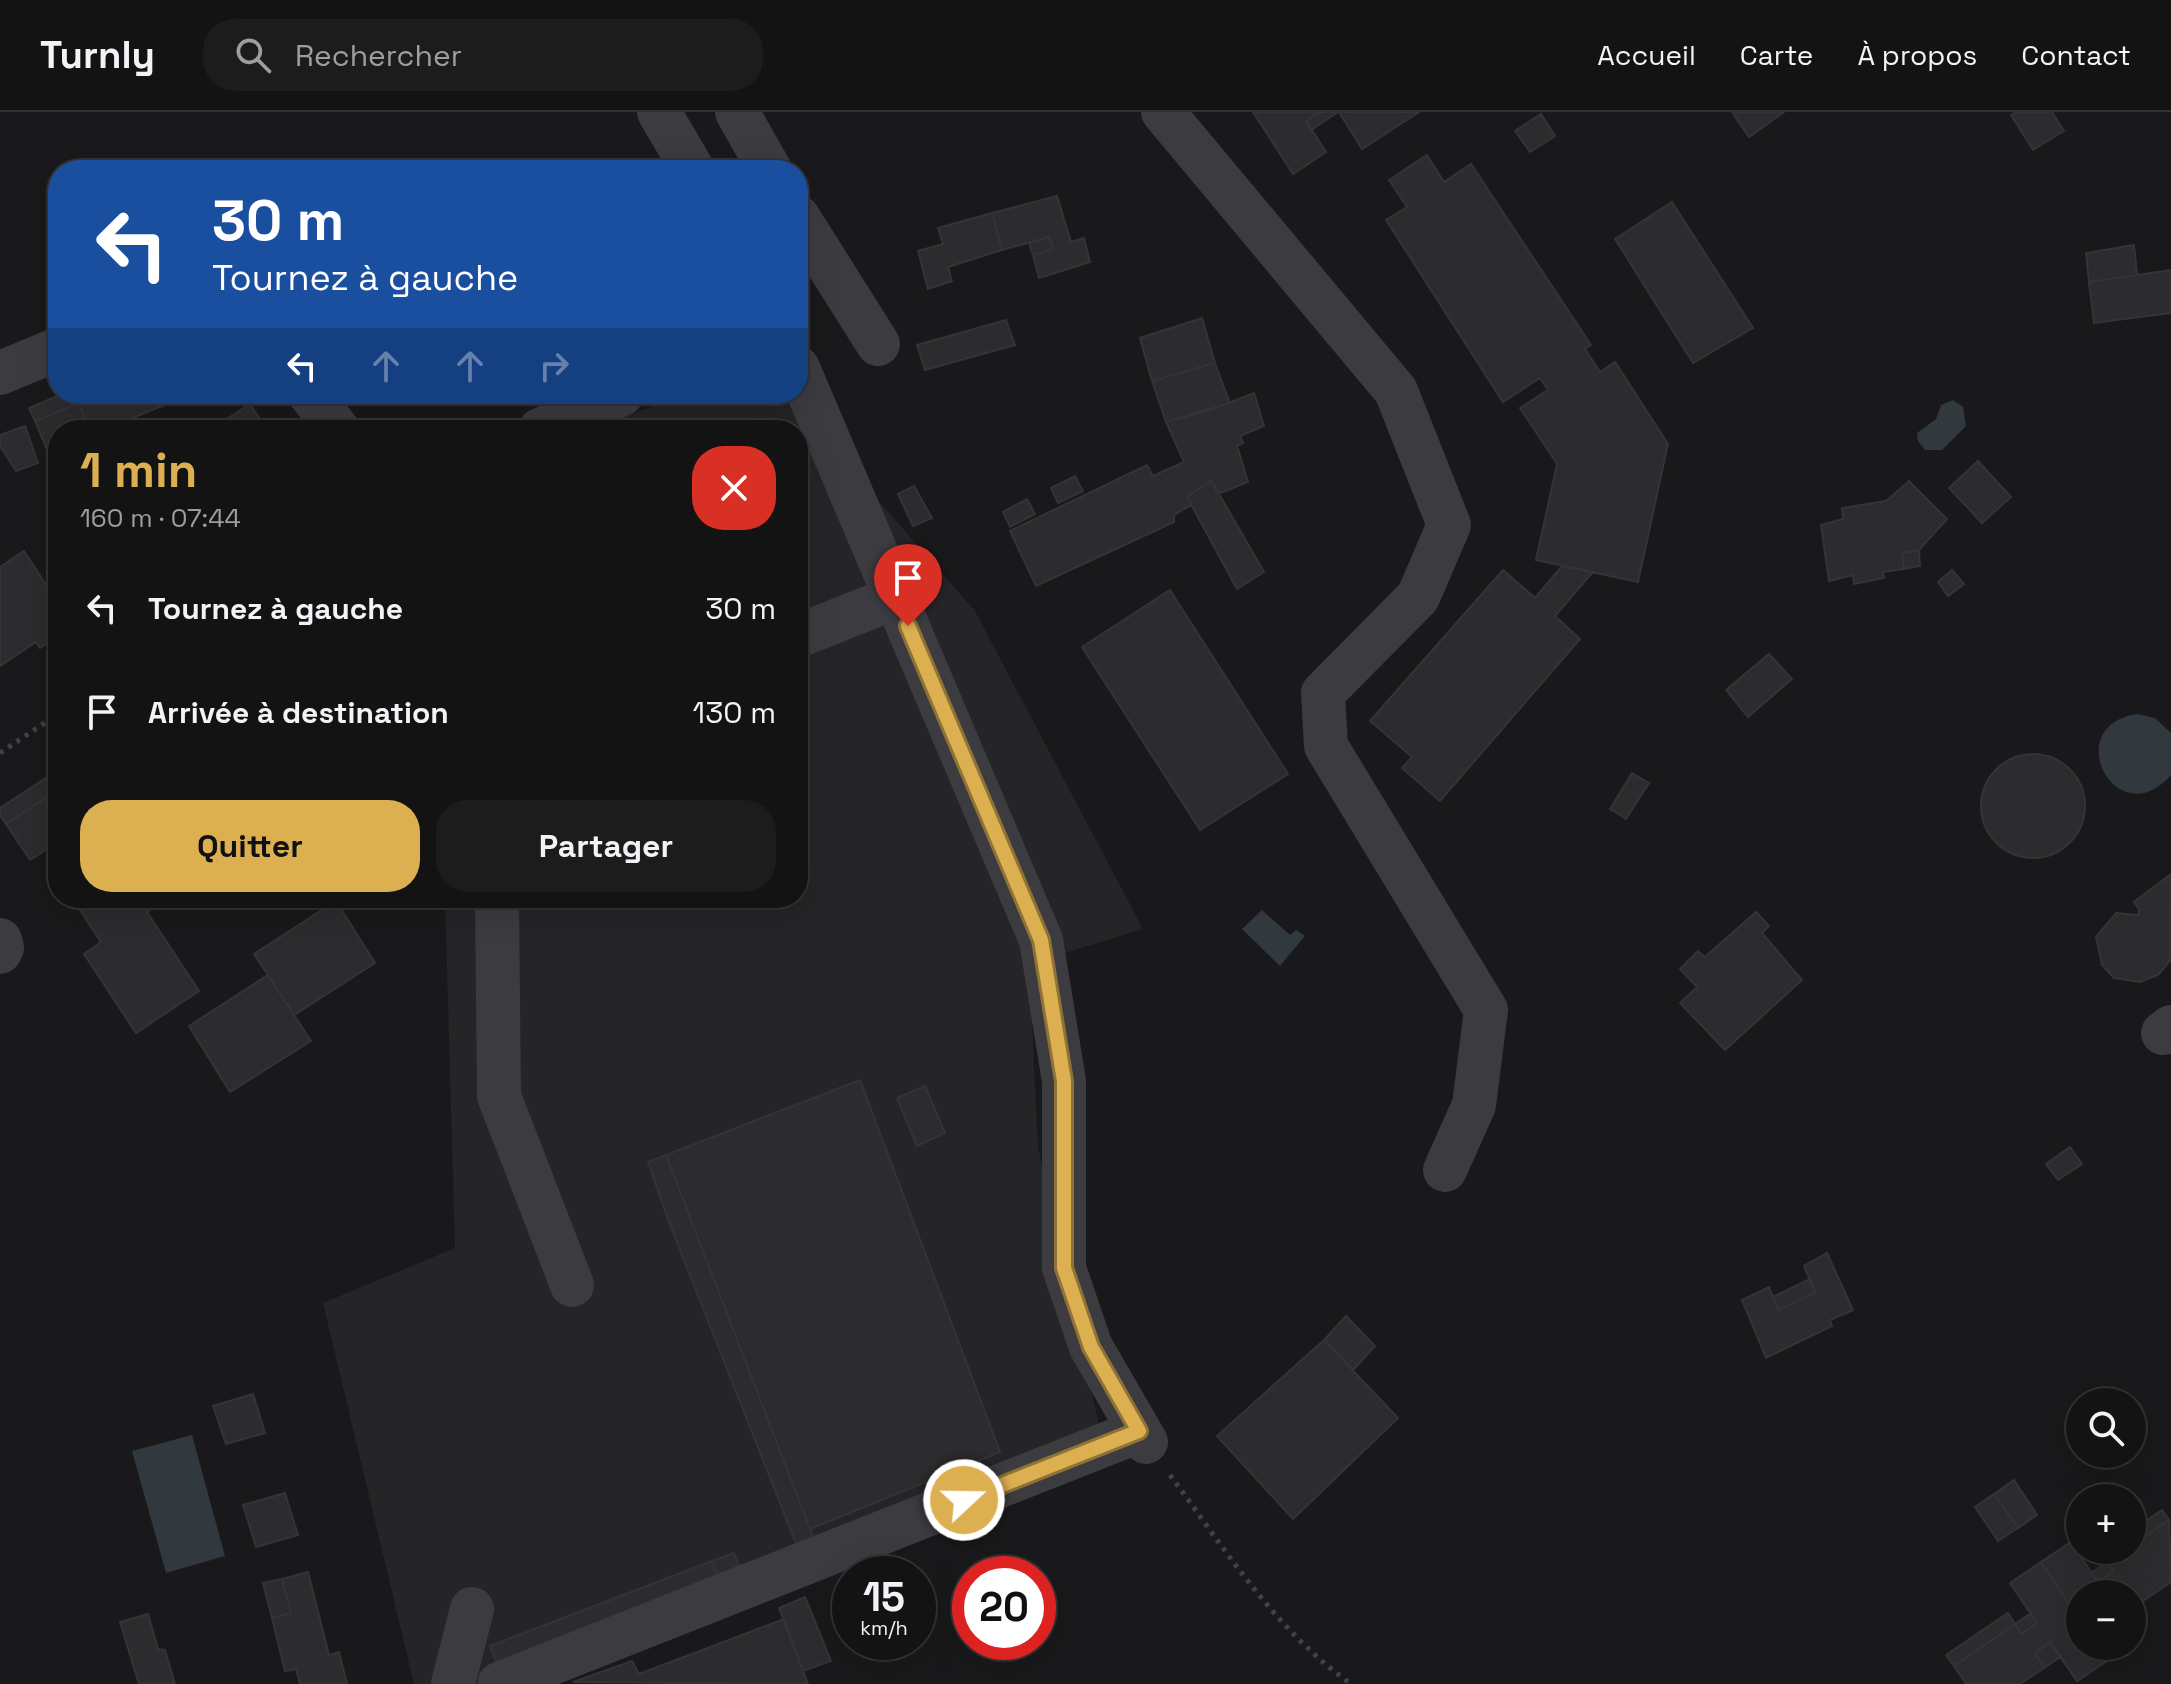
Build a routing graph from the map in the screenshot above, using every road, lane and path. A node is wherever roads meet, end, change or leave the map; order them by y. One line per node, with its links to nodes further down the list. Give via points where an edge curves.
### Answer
1 (659, 112): 4 (street)
2 (737, 112): 5 (street)
3 (1163, 112): 22 (street, via 1396,391 1449,525 1418,597 1323,693 1326,746 1486,1010 1474,1105)
4 (687, 160)
5 (764, 160)
6 (808, 233): 7 (street)
7 (878, 344)
8 (48, 353): 9 (street)
9 (0, 373)
10 (808, 391): 15 (street)
11 (318, 404): 13 (street)
12 (599, 404): 14 (street)
13 (330, 420)
14 (563, 420)
15 (896, 597): 16 (street); 24 (street, via 1041,940 1064,1081 1064,1268 1091,1347)
16 (808, 632)
17 (48, 721): 18 (path)
18 (0, 753)
19 (497, 908): 23 (street, via 499,1096)
20 (0, 940): 21 (street)
21 (0, 952)
22 (1445, 1170)
23 (572, 1285)
24 (1142, 1436): 27 (street); 28 (path, via 1283,1625)
25 (472, 1609): 26 (street)
26 (453, 1684)
27 (499, 1684)
28 (1351, 1684)

